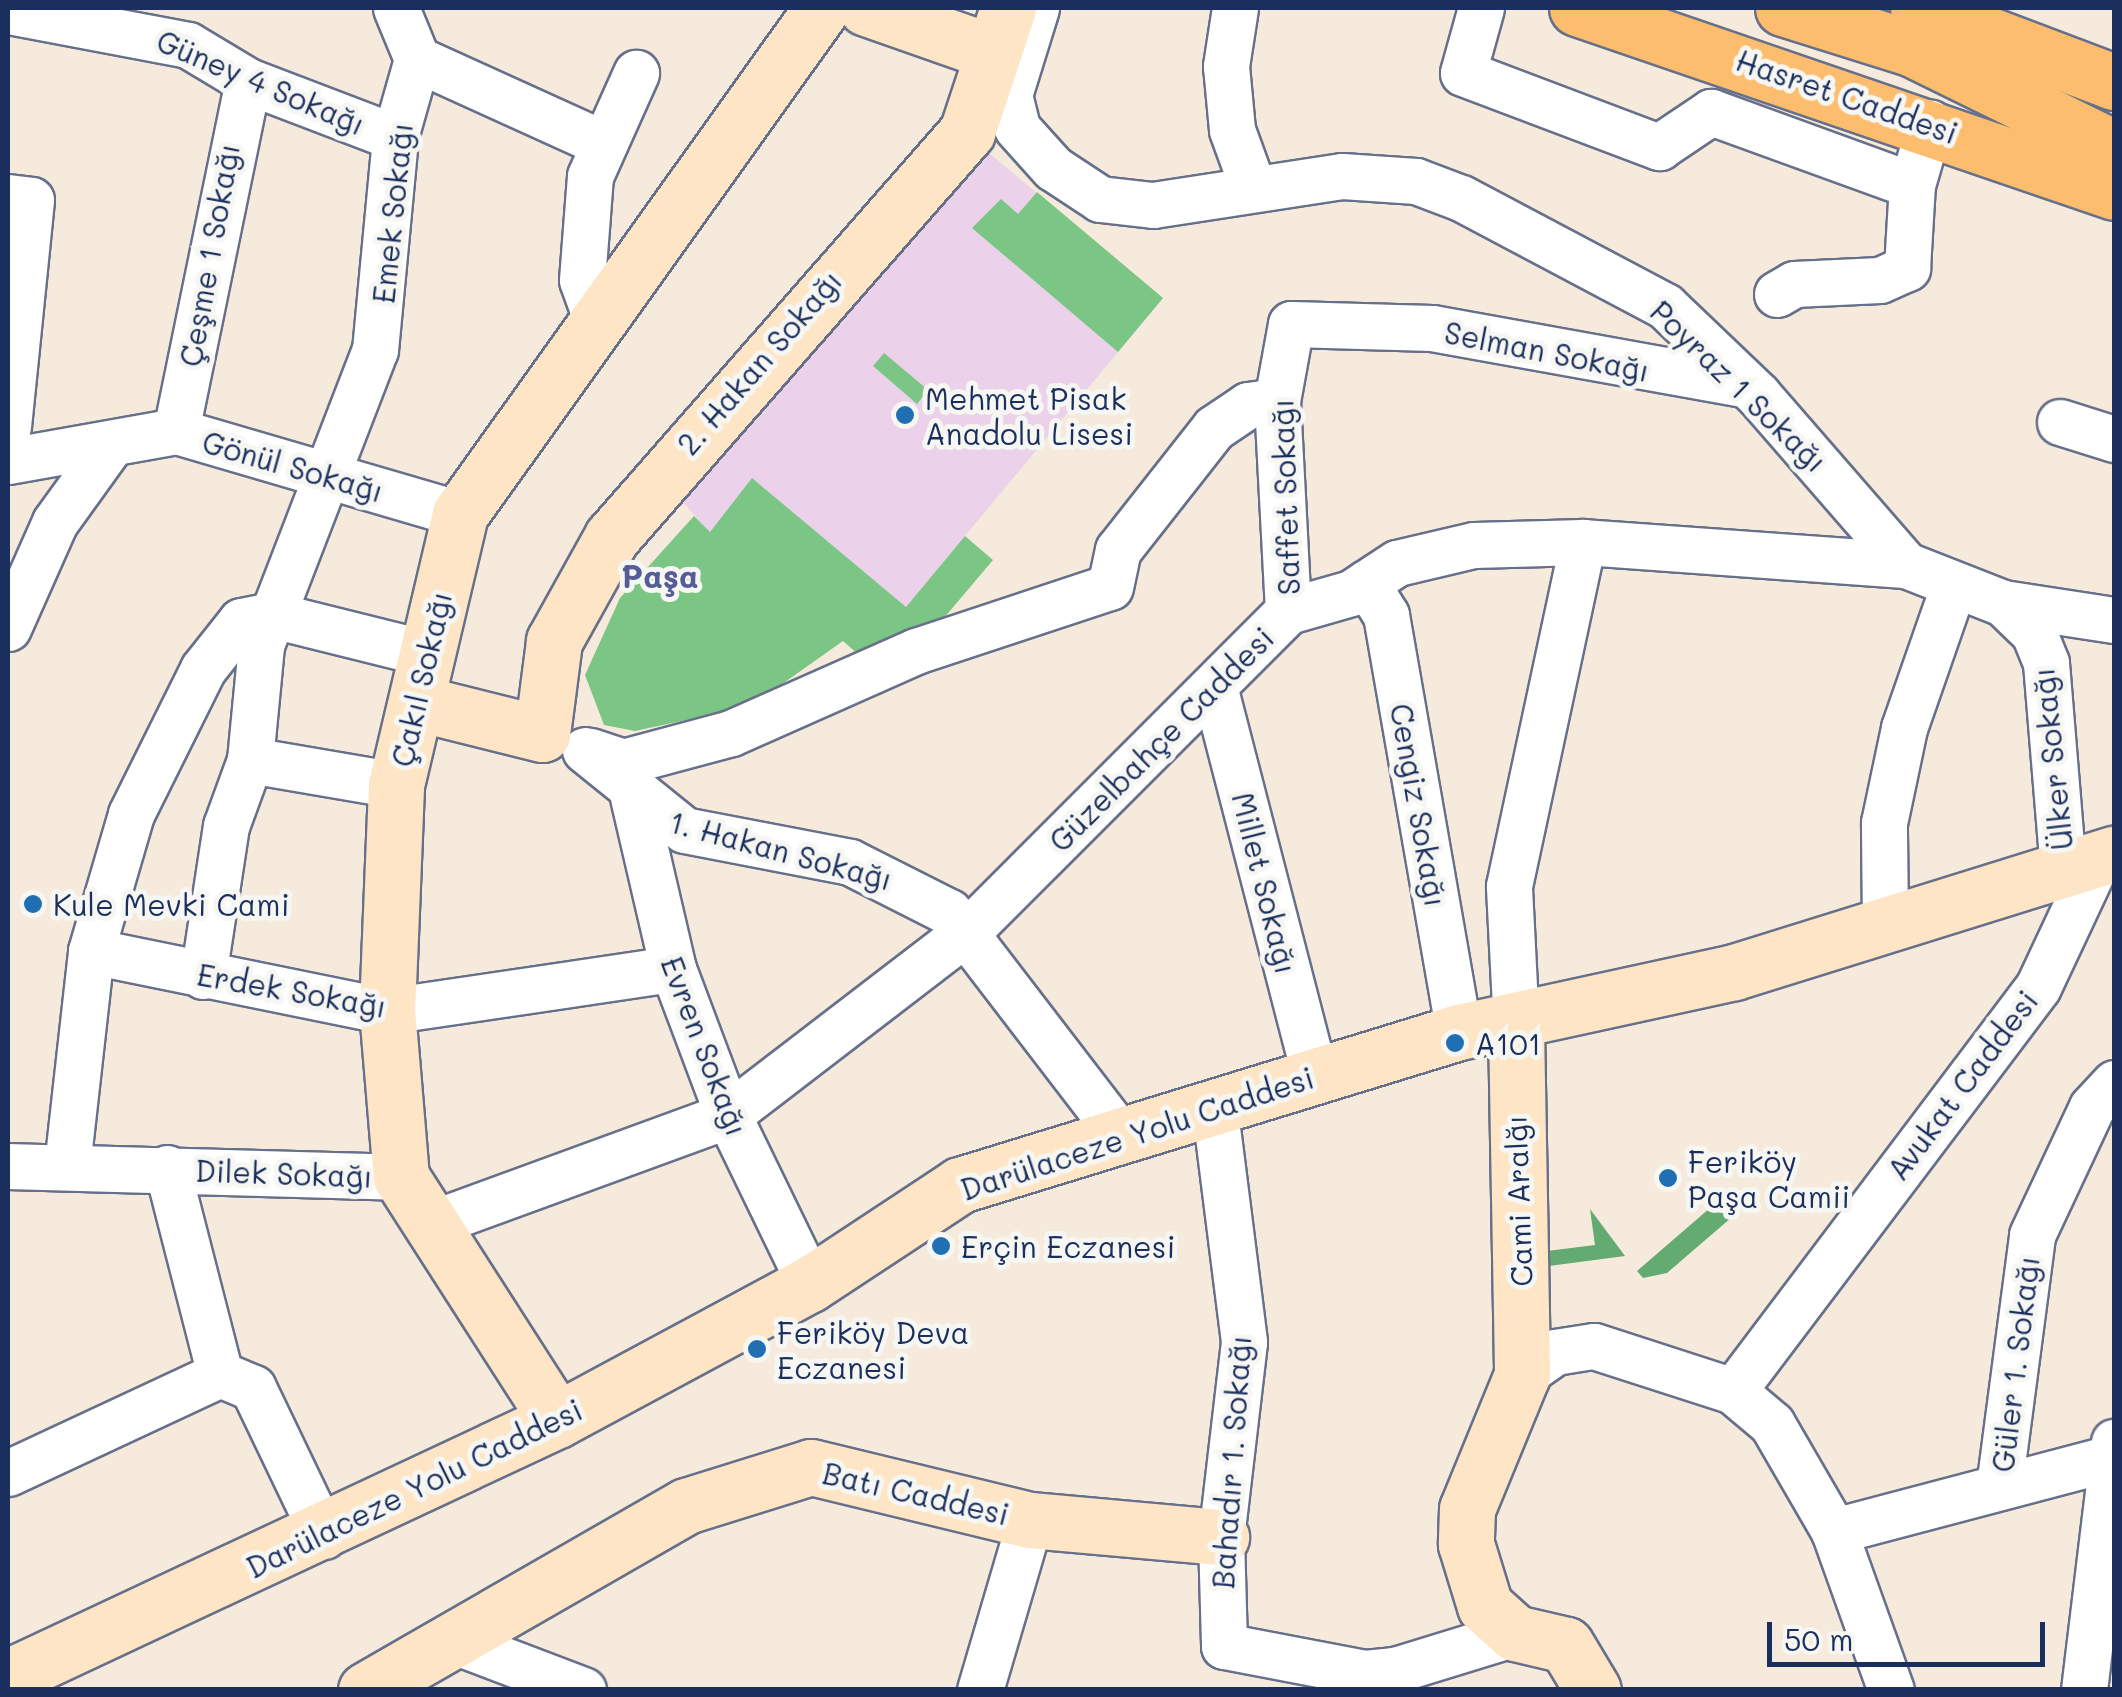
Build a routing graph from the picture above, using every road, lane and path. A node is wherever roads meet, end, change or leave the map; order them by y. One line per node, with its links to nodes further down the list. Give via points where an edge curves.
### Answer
1 (396, 8): 14 (street)
2 (822, 8): 28 (street, Çakıl Sokağı)
3 (866, 8): 11 (street)
4 (1036, 8): 23 (street, Poyraz 1 Sokağı, via 1009,95 1016,128 1053,168 1100,198 1154,206)
5 (1235, 8): 23 (street, via 1229,98)
6 (1481, 8): 24 (street, via 1463,74 1660,147 1711,112)
7 (1577, 8): 19 (main road, Hasret Caddesi)
8 (1782, 8): 10 (main road)
9 (8, 10): 16 (street, Güney 4 Sokağı, via 188,45)
10 (1915, 28): 13 (main road); 18 (main road); 22 (main road)
11 (999, 29): 53 (street, 2. Hakan Sokağı, via 967,132 612,537 554,641)
12 (2114, 53): 13 (main road, via 2061,41)
13 (2031, 54): 17 (main road)
14 (417, 59): 20 (street, Emek Sokağı); 21 (street)
15 (636, 73): 21 (street)
16 (248, 82): 20 (street, Güney 4 Sokağı); 34 (street, Çeşme 1 Sokağı)
17 (2114, 82)
18 (2114, 114)
19 (1930, 123): 24 (street); 25 (main road, Hasret Caddesi)
20 (396, 137): 38 (street, Emek Sokağı, via 376,350)
21 (598, 140): 28 (street, via 582,234 582,280)
22 (2114, 148)
23 (1252, 185): 30 (street, Poyraz 1 Sokağı, via 1342,176 1416,181 1462,198 1665,306)
24 (1912, 185): 27 (street, via 1907,268 1880,280 1794,284)
25 (2114, 192)
26 (8, 197): 33 (street, via 31,200)
27 (1777, 294)
28 (596, 319): 39 (street, Çakıl Sokağı)
29 (1292, 324): 30 (street, Selman Sokağı, via 1432,328); 31 (street, Saffet Sokağı)
30 (1742, 384): 41 (street, Poyraz 1 Sokağı)
31 (1277, 401): 45 (street, Saffet Sokağı); 53 (street, via 1248,405 1214,428 1118,550 1110,588 916,651 731,733 623,762)
32 (2060, 422): 35 (street)
33 (8, 427)
34 (176, 431): 36 (street, Gönül Sokağı); 38 (street, Gönül Sokağı)
35 (2114, 439)
36 (107, 450): 37 (street, Gönül Sokağı); 48 (street, via 55,522)
37 (8, 461)
38 (332, 477): 39 (street, Gönül Sokağı); 46 (street, Emek Sokağı)
39 (460, 514): 51 (street, Çakıl Sokağı)
40 (1584, 542): 41 (street, Güzelbahçe Caddesi); 42 (street, Güzelbahçe Caddesi, via 1474,546 1397,563); 64 (street, via 1508,886)
41 (1906, 565): 43 (street, Poyraz 1 Sokağı)
42 (1366, 582): 45 (street, Güzelbahçe Caddesi); 65 (street, Cengiz Sokağı, via 1386,615)
43 (1952, 587): 44 (street, Poyraz 1 Sokağı); 58 (street, via 1904,728 1884,823)
44 (2003, 602): 47 (street, Poyraz 1 Sokağı); 57 (street, Ülker Sokağı, via 2034,633 2046,663)
45 (1288, 611): 52 (street, Güzelbahçe Caddesi)
46 (273, 615): 49 (street, via 241,621); 50 (street, Emek Sokağı); 51 (street)
47 (2114, 620)
48 (8, 628)
49 (203, 669): 50 (street, via 224,663); 60 (street, via 131,814)
50 (258, 678): 54 (street, Emek Sokağı)
51 (421, 678): 53 (street); 55 (street, Çakıl Sokağı)
52 (1215, 690): 59 (street, Güzelbahçe Caddesi); 66 (street, Millet Sokağı)
53 (566, 743): 56 (street, 1. Hakan Sokağı)
54 (250, 760): 55 (street); 62 (street, Emek Sokağı, via 226,826)
55 (396, 784): 63 (street, Çakıl Sokağı)
56 (633, 797): 59 (street, 1. Hakan Sokağı, via 684,830 878,870); 61 (street, Evren Sokağı)
57 (2092, 862): 58 (street, Darülaceze Yolu Caddesi); 79 (street, Avukat Caddesi, via 2038,988)
58 (1885, 926): 64 (street, Darülaceze Yolu Caddesi)
59 (968, 931): 69 (street, Güzelbahçe Caddesi); 70 (street, 1. Hakan Sokağı)
60 (91, 952): 62 (street, Erdek Sokağı); 72 (street)
61 (673, 969): 63 (street, Erdek Sokağı); 69 (street, Evren Sokağı)
62 (203, 976): 63 (street, Erdek Sokağı)
63 (387, 1011): 74 (street, Çakıl Sokağı)
64 (1516, 1026): 65 (street, Darülaceze Yolu Caddesi); 78 (street, Cami Aralğı)
65 (1458, 1032): 66 (street, Darülaceze Yolu Caddesi)
66 (1315, 1076): 68 (street, Darülaceze Yolu Caddesi)
67 (2114, 1083): 83 (street, Güler 1. Sokağı, via 2092,1106 2032,1235)
68 (1214, 1104): 70 (street, Darülaceze Yolu Caddesi); 87 (street, Bahadır 1. Sokağı, via 1244,1342)
69 (728, 1115): 75 (street, Güzelbahçe Caddesi); 76 (street, Evren Sokağı)
70 (1120, 1135): 76 (street, Darülaceze Yolu Caddesi, via 960,1184)
71 (8, 1166): 72 (street, Dilek Sokağı)
72 (67, 1166): 73 (street, Dilek Sokağı)
73 (168, 1168): 74 (street, Dilek Sokağı); 77 (street)
74 (402, 1177): 75 (street)
75 (436, 1222): 80 (street)
76 (810, 1284): 80 (street, Darülaceze Yolu Caddesi)
77 (220, 1374): 82 (street); 86 (street, via 253,1388)
78 (1522, 1375): 79 (street, via 1556,1352 1594,1346); 88 (street, via 1467,1508 1466,1544 1486,1606)
79 (1733, 1391): 85 (street, via 1806,1469)
80 (557, 1420): 86 (street, Darülaceze Yolu Caddesi)
81 (2112, 1453): 83 (street); 98 (street)
82 (8, 1473)
83 (1999, 1488): 85 (street)
84 (1030, 1520): 87 (street, Batı Caddesi); 89 (street, Batı Caddesi, via 795,1470 686,1506); 95 (street)
85 (1834, 1531): 97 (street)
86 (324, 1536): 90 (street, Darülaceze Yolu Caddesi)
87 (1221, 1537): 92 (street, Bahadır 1. Sokağı, via 1224,1646)
88 (1515, 1632): 92 (street); 96 (street, via 1566,1646)
89 (454, 1641): 91 (street); 93 (street, Batı Caddesi)
90 (8, 1678)
91 (532, 1680): 94 (street)
92 (1391, 1680)
93 (366, 1690)
94 (583, 1690)
95 (980, 1690)
96 (1593, 1690)
97 (1891, 1690)
98 (2084, 1690)

